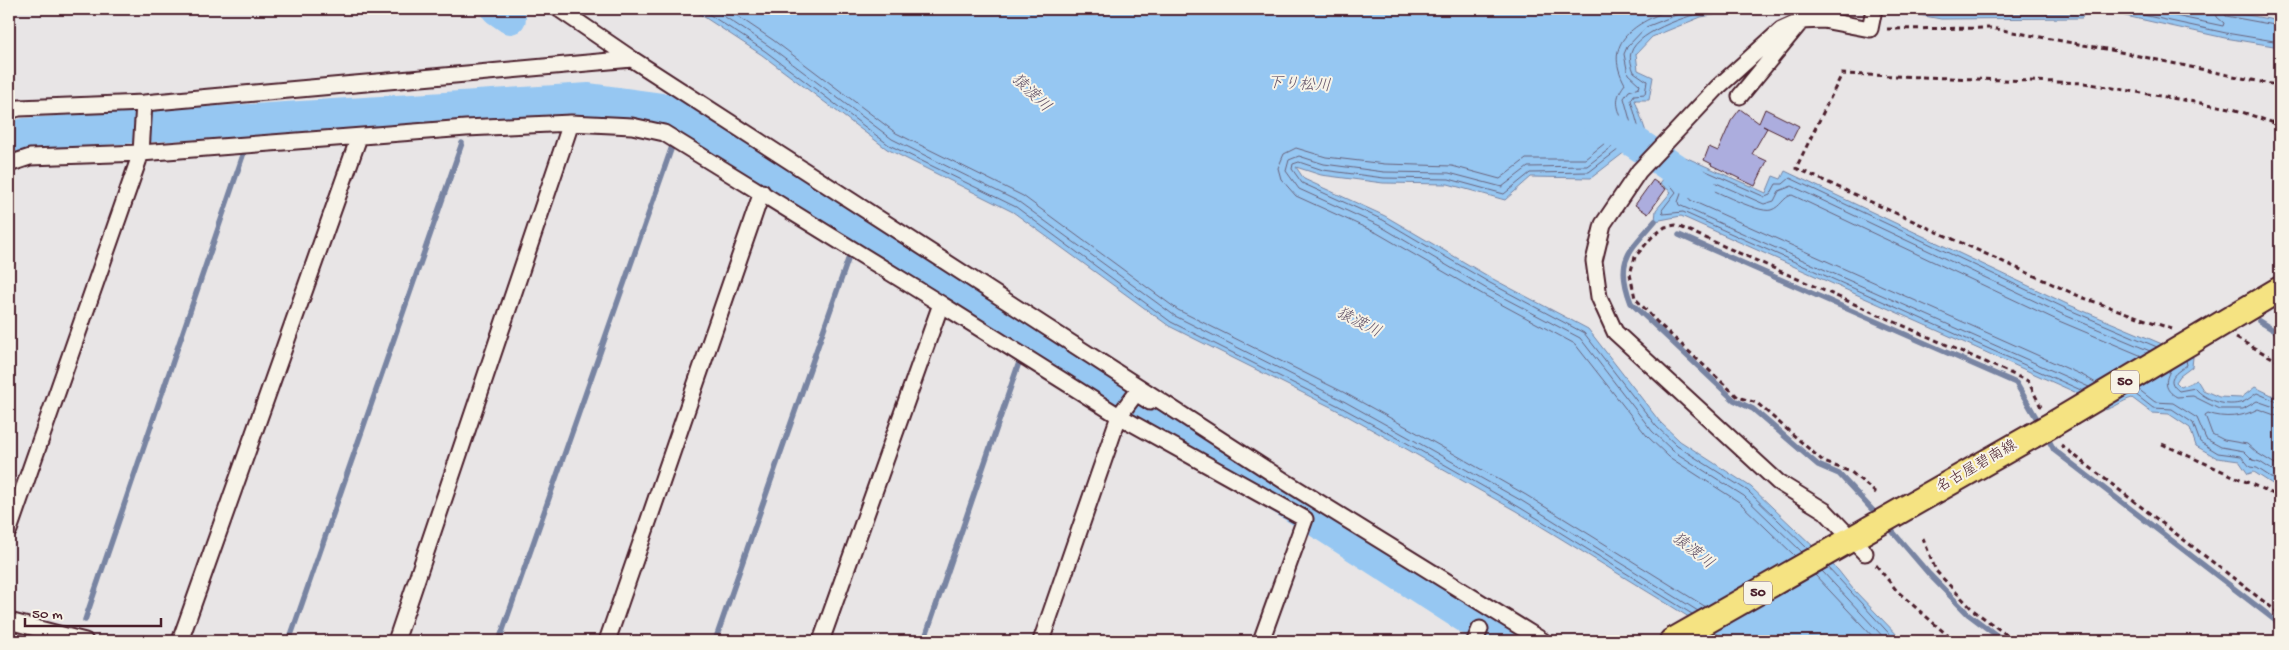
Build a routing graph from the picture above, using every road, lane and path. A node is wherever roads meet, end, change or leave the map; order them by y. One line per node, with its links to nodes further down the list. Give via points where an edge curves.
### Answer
1 (559, 9): 5 (street)
2 (1874, 9): 4 (street)
3 (1801, 20): 4 (street, via 1823,20); 7 (street); 28 (street, via 1781,30 1700,106 1639,170 1603,224 1594,261 1599,297 1615,332 1778,482 1825,511)
4 (1870, 29): 6 (path, via 1991,28)
5 (632, 59): 8 (street); 22 (street)
6 (2280, 86)
7 (1740, 96)
8 (144, 103): 9 (street); 13 (street)
9 (9, 111)
10 (571, 123): 12 (street); 15 (street, via 632,126 664,133); 33 (street)
11 (2280, 125): 18 (path, via 2230,108 2084,83 1842,74 1796,168 2081,297)
12 (358, 137): 13 (street); 32 (street)
13 (141, 153): 14 (street, via 30,158); 26 (street)
14 (9, 164)
15 (762, 192): 17 (street); 34 (street)
16 (2280, 289): 18 (main road, 名古屋碧南線 / 50)
17 (941, 304): 20 (street); 35 (street)
18 (2201, 337): 19 (path); 21 (main road, 名古屋碧南線 / 50)
19 (2280, 362)
20 (1120, 416): 22 (street, via 1136,393 1193,430); 36 (street); 37 (street, via 1305,519)
21 (2055, 425): 24 (path, via 2028,382 1992,365 1676,225 1665,227 1652,237 1635,257 1630,274 1636,298 1656,321 1738,397 1757,403 1824,462 1850,472); 28 (main road, 名古屋碧南線 / 50, bridge, via 1873,527); 29 (path)
22 (1210, 432): 38 (street)
23 (2162, 444): 25 (path)
24 (1876, 494)
25 (2280, 497)
26 (9, 530)
27 (1923, 538): 41 (path, via 1936,571 1974,610)
28 (1854, 545): 39 (main road, 名古屋碧南線 / 50); 40 (path, via 1897,591)
29 (2280, 614)
30 (9, 621): 31 (street)
31 (85, 641)
32 (180, 641)
33 (396, 641)
34 (607, 641)
35 (821, 641)
36 (1041, 641)
37 (1261, 641)
38 (1543, 641)
39 (1672, 641)
40 (1954, 641)
41 (2015, 641)

